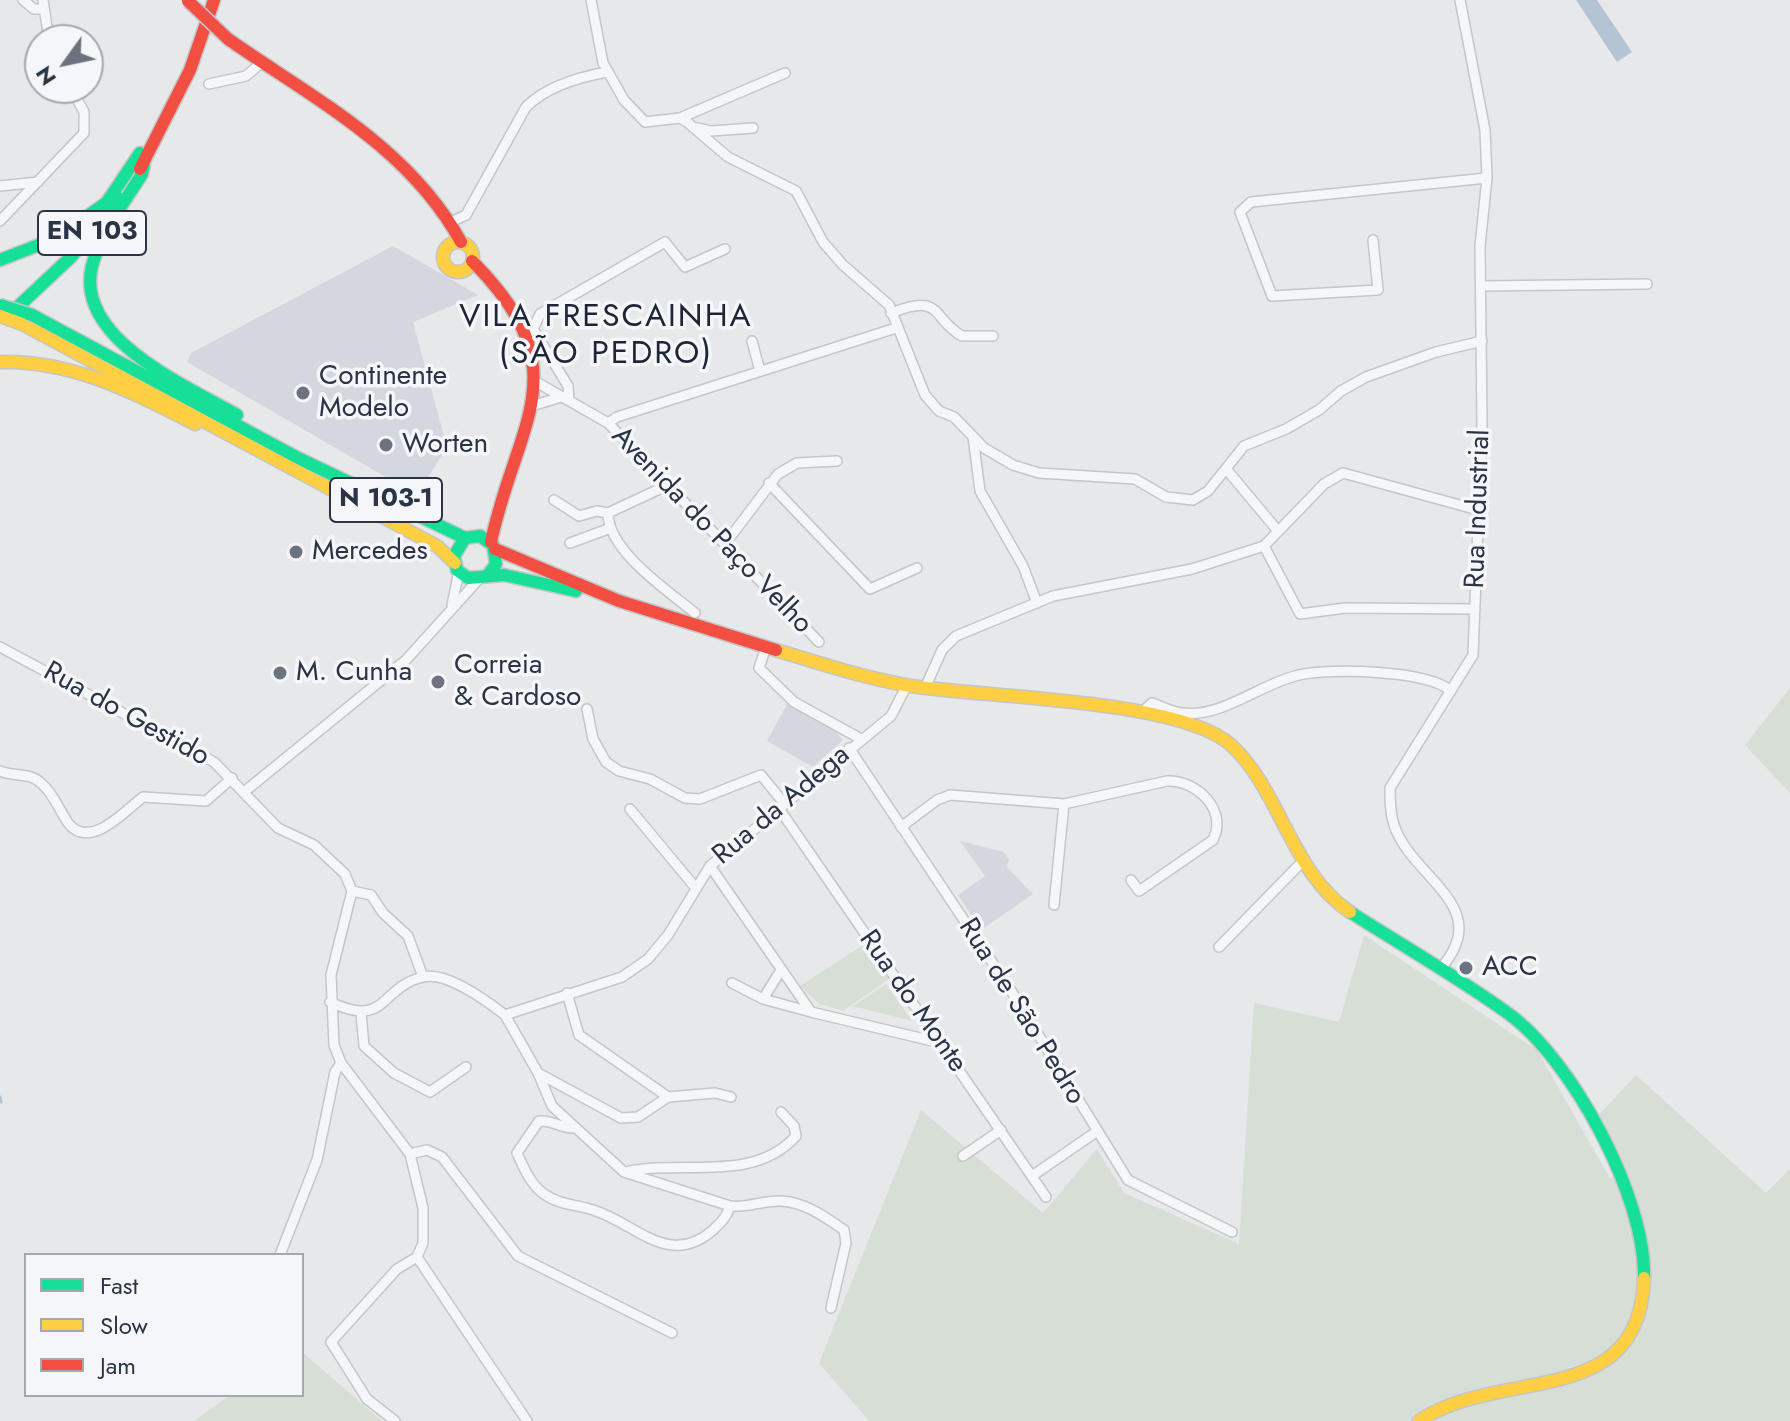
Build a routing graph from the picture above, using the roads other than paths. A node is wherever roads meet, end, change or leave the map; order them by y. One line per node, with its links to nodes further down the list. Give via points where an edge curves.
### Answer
1 (23, 0): 7 (street, via 34,9)
2 (207, 0): 21 (main road, EN 103, via 158,123)
3 (214, 0): 17 (main road, EN 103, via 190,70)
4 (591, 0): 10 (street)
5 (1460, 0): 18 (street, Rua Industrial, via 1485,130)
6 (187, 1): 9 (main road, bridge)
7 (43, 4): 8 (street)
8 (46, 24)
9 (261, 63): 12 (street, via 246,76); 23 (main road, via 334,108 398,160)
10 (607, 72): 14 (street, via 645,122); 23 (street, via 569,81 535,98 466,215)
11 (785, 73): 14 (street)
12 (209, 84)
13 (80, 104): 19 (street, via 84,133)
14 (680, 118): 15 (street)
15 (694, 127): 16 (street); 34 (street, via 728,157 796,191 823,242 889,305)
16 (753, 128)
17 (144, 164): 35 (main road, EN 103, via 71,257); 48 (main road, via 90,279 92,303 102,325 120,344)
18 (1487, 178): 24 (street, via 1251,202 1240,212 1272,296 1378,290); 32 (street, Rua Industrial)
19 (38, 182): 20 (street); 22 (street)
20 (0, 186)
21 (106, 203): 27 (main road, EN 103, via 57,238); 33 (main road, via 65,251)
22 (0, 221)
23 (451, 222): 25 (main road)
24 (1373, 240)
25 (454, 244): 28 (main road, via 471,249); 29 (main road, via 443,255 445,264)
26 (725, 249): 44 (street, via 685,267 665,242 540,314 533,329 568,386)
27 (0, 260)
28 (472, 261): 29 (main road); 30 (main road)
29 (462, 271): 30 (main road)
30 (489, 280): 43 (main road, via 526,336)
31 (1647, 284): 32 (street)
32 (1481, 286): 40 (street, Rua Industrial)
33 (0, 307): 36 (main road, bridge)
34 (891, 313): 37 (street); 38 (street, via 930,306 962,336)
35 (0, 319): 36 (main road, bridge)
36 (27, 320): 48 (main road); 51 (main road)
37 (896, 328): 42 (street); 47 (street, via 925,395)
38 (993, 336)
39 (752, 341): 42 (street)
40 (1482, 341): 50 (street, via 1366,377 1286,429 1244,446); 55 (street, Rua Industrial)
41 (0, 362): 51 (main road, via 58,365 107,382)
42 (760, 371): 46 (street)
43 (538, 383): 44 (street, Avenida do Paço Velho); 45 (main road)
44 (565, 398): 45 (street); 46 (street, Avenida do Paço Velho)
45 (535, 405): 56 (main road)
46 (608, 423): 53 (street, Avenida do Paço Velho)
47 (973, 437): 50 (street, via 1013,465 1051,475 1135,479 1179,499 1200,496); 69 (street, via 980,491 1023,566)
48 (308, 460): 60 (main road, N 103-1)
49 (837, 461): 52 (street, via 797,463)
50 (1227, 470): 59 (street)
51 (305, 476): 65 (main road, N 103-1, via 437,546)
52 (769, 483): 62 (street); 66 (street, via 870,589)
53 (668, 485): 57 (street); 62 (street, Avenida do Paço Velho)
54 (554, 500): 57 (street, via 579,516)
55 (1478, 510): 59 (street, via 1343,473 1324,484); 71 (street, Rua Industrial)
56 (494, 512): 60 (main road); 63 (main road)
57 (608, 513): 58 (street)
58 (608, 529): 61 (street); 72 (street, via 649,577)
59 (1278, 531): 64 (street)
60 (470, 537): 63 (main road); 65 (main road, via 455,549)
61 (570, 543)
62 (725, 544): 73 (street, Avenida do Paço Velho)
63 (493, 546): 67 (main road, via 496,564); 68 (main road)
64 (1264, 546): 69 (street, via 1192,569 1099,584); 71 (street, via 1300,614 1345,608)
65 (457, 567): 67 (main road, via 468,578); 70 (street)
66 (917, 568)
67 (484, 577): 68 (main road, via 504,575); 70 (street)
68 (619, 601): 75 (main road)
69 (1037, 603): 77 (street, via 956,636 942,650)
70 (452, 605): 85 (street, via 406,660)
71 (1475, 609): 78 (street, Rua Industrial, via 1473,655)
72 (695, 613)
73 (819, 642)
74 (0, 647): 84 (street, Rua do Gestido, via 214,762)
75 (766, 647): 76 (main road); 81 (street, via 759,668 782,693)
76 (907, 685): 77 (main road); 81 (street, Rua da Adega, via 891,716)
77 (926, 686): 80 (main road)
78 (1451, 691): 80 (street, via 1433,680 1299,675 1218,707 1182,713 1152,703); 97 (street, Rua Industrial, via 1390,788 1400,839 1458,916 1461,933)
79 (587, 709): 87 (street, Rua do Monte, via 593,739 606,762 619,771 700,799 761,775)
80 (1142, 712): 90 (main road, via 1201,728 1230,744)
81 (861, 739): 82 (street, Rua da Adega)
82 (849, 748): 87 (street, Rua da Adega); 89 (street, Rua de São Pedro)
83 (0, 771): 84 (street, via 40,781 68,822 87,833 143,797 206,801)
84 (232, 778): 85 (street, Rua do Gestido)
85 (244, 792): 94 (street, Rua do Gestido, via 278,828 314,845 345,874)
86 (1064, 804): 89 (street, via 950,795); 92 (street, via 1167,781 1194,786 1218,814 1213,840 1139,891); 95 (street)
87 (780, 805): 91 (street, Rua da Adega); 107 (street, Rua do Monte)
88 (630, 809): 93 (street)
89 (901, 827): 116 (street, Rua de São Pedro, via 1010,989)
90 (1303, 861): 96 (street); 97 (main road, via 1343,907)
91 (710, 866): 93 (street, Rua da Adega); 98 (street)
92 (1131, 880)
93 (695, 887): 101 (street, Rua da Adega, via 648,959 622,977)
94 (352, 891): 99 (street, Rua do Gestido, via 371,895 402,928); 103 (street, via 331,975)
95 (1054, 905)
96 (1219, 947)
97 (1441, 968): 130 (main road, via 1534,1038 1617,1166 1635,1211 1642,1248 1638,1318 1629,1341 1612,1359 1587,1371 1450,1402)
98 (781, 970): 102 (street); 104 (street)
99 (423, 977): 105 (street); 106 (street, via 460,986)
100 (732, 983): 102 (street)
101 (567, 993): 106 (street, Rua da Adega); 111 (street, via 579,1035)
102 (763, 999): 104 (street)
103 (330, 1002): 105 (street); 108 (street)
104 (811, 1012): 107 (street)
105 (361, 1013): 109 (street, via 364,1046 394,1073 430,1092)
106 (505, 1015): 110 (street)
107 (941, 1043): 115 (street, Rua do Monte)
108 (341, 1063): 117 (street); 124 (street, via 306,1195)
109 (466, 1067)
110 (538, 1073): 111 (street, via 621,1118 638,1117); 114 (street, via 552,1106)
111 (668, 1097): 112 (street)
112 (731, 1097)
113 (781, 1112): 119 (street, via 796,1136 785,1148 755,1162)
114 (576, 1128): 119 (street); 122 (street, via 539,1121 517,1153 529,1178 562,1205 595,1210 665,1247 701,1240 728,1216)
115 (1001, 1130): 118 (street); 120 (street, Rua do Monte)
116 (1096, 1132): 120 (street); 123 (street, Rua de São Pedro, via 1128,1180)
117 (410, 1154): 125 (street, via 423,1208 423,1243); 127 (street, via 427,1150 442,1157 518,1256)
118 (963, 1156)
119 (624, 1172): 122 (street)
120 (1032, 1176): 121 (street, Rua do Monte)
121 (1046, 1197)
122 (730, 1206): 126 (street, via 780,1200 804,1206 844,1230 846,1243)
123 (1232, 1232)
124 (281, 1253)
125 (417, 1257): 128 (street, via 388,1278 331,1342 367,1399); 129 (street)
126 (831, 1308)
127 (672, 1333)
128 (395, 1421)
129 (527, 1421)
130 (1419, 1421)

